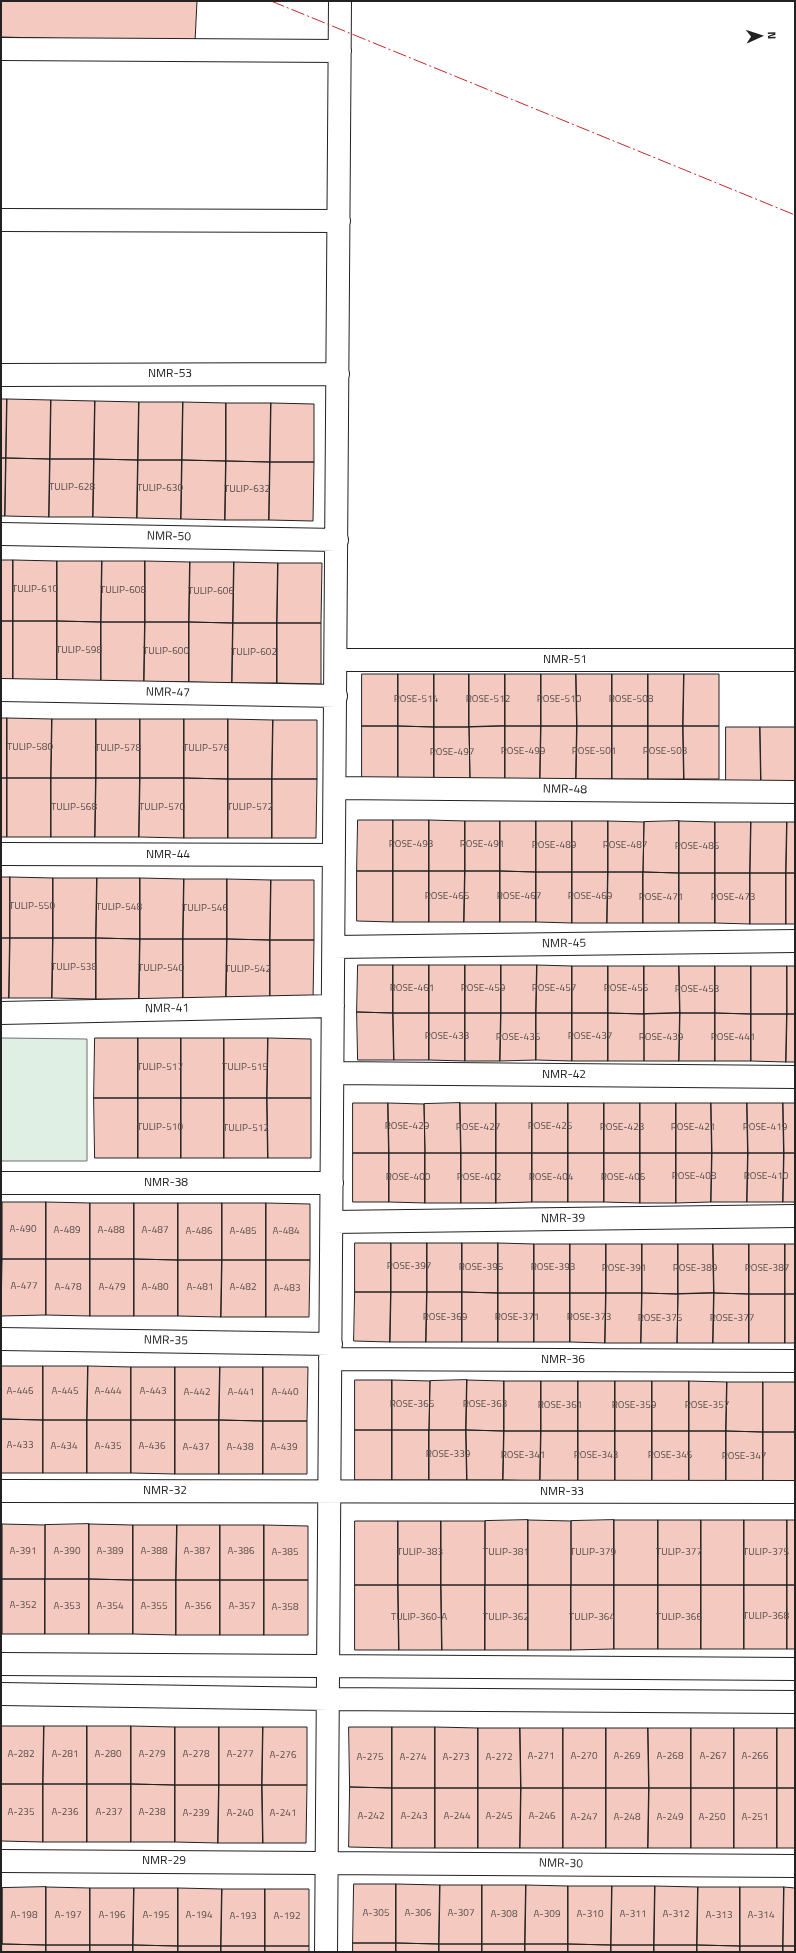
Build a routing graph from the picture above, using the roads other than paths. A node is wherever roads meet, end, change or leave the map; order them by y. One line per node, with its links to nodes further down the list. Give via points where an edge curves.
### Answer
1 (340, 1): 3 (street)
2 (1, 49): 3 (street)
3 (340, 51): 5 (street)
4 (1, 220): 5 (street)
5 (339, 220): 6 (street)
6 (338, 374): 7 (street, NMR-53); 9 (street)
7 (1, 375)
8 (1, 534): 9 (street, NMR-50)
9 (337, 540): 10 (street)
10 (336, 660): 11 (street, NMR-51); 13 (street)
11 (795, 660)
12 (1, 690): 13 (street, NMR-47)
13 (336, 696): 14 (street)
14 (335, 788): 15 (street, NMR-48); 17 (street)
15 (795, 792)
16 (1, 854): 17 (street, NMR-44)
17 (334, 855): 19 (street)
18 (795, 941): 19 (street, NMR-45)
19 (334, 947): 20 (street)
20 (333, 1006): 21 (street, NMR-41); 22 (street)
21 (1, 1013)
22 (332, 1073): 23 (street, NMR-42); 25 (street)
23 (795, 1076)
24 (1, 1183): 25 (street, NMR-38)
25 (332, 1183): 27 (street)
26 (795, 1216): 27 (street, NMR-39)
27 (332, 1222): 29 (street)
28 (1, 1339): 29 (street, NMR-35)
29 (331, 1351): 30 (street, NMR-36); 32 (street)
30 (795, 1361)
31 (1, 1491): 32 (street, NMR-32)
32 (330, 1491): 33 (street, NMR-33); 35 (street)
33 (795, 1492)
34 (1, 1664): 35 (street)
35 (328, 1666): 36 (street); 38 (street)
36 (795, 1669)
37 (1, 1694): 38 (street)
38 (328, 1699): 39 (street); 41 (street)
39 (795, 1702)
40 (1, 1861): 41 (street, NMR-29)
41 (327, 1862): 42 (street, NMR-30); 43 (street)
42 (795, 1866)
43 (326, 1952)

